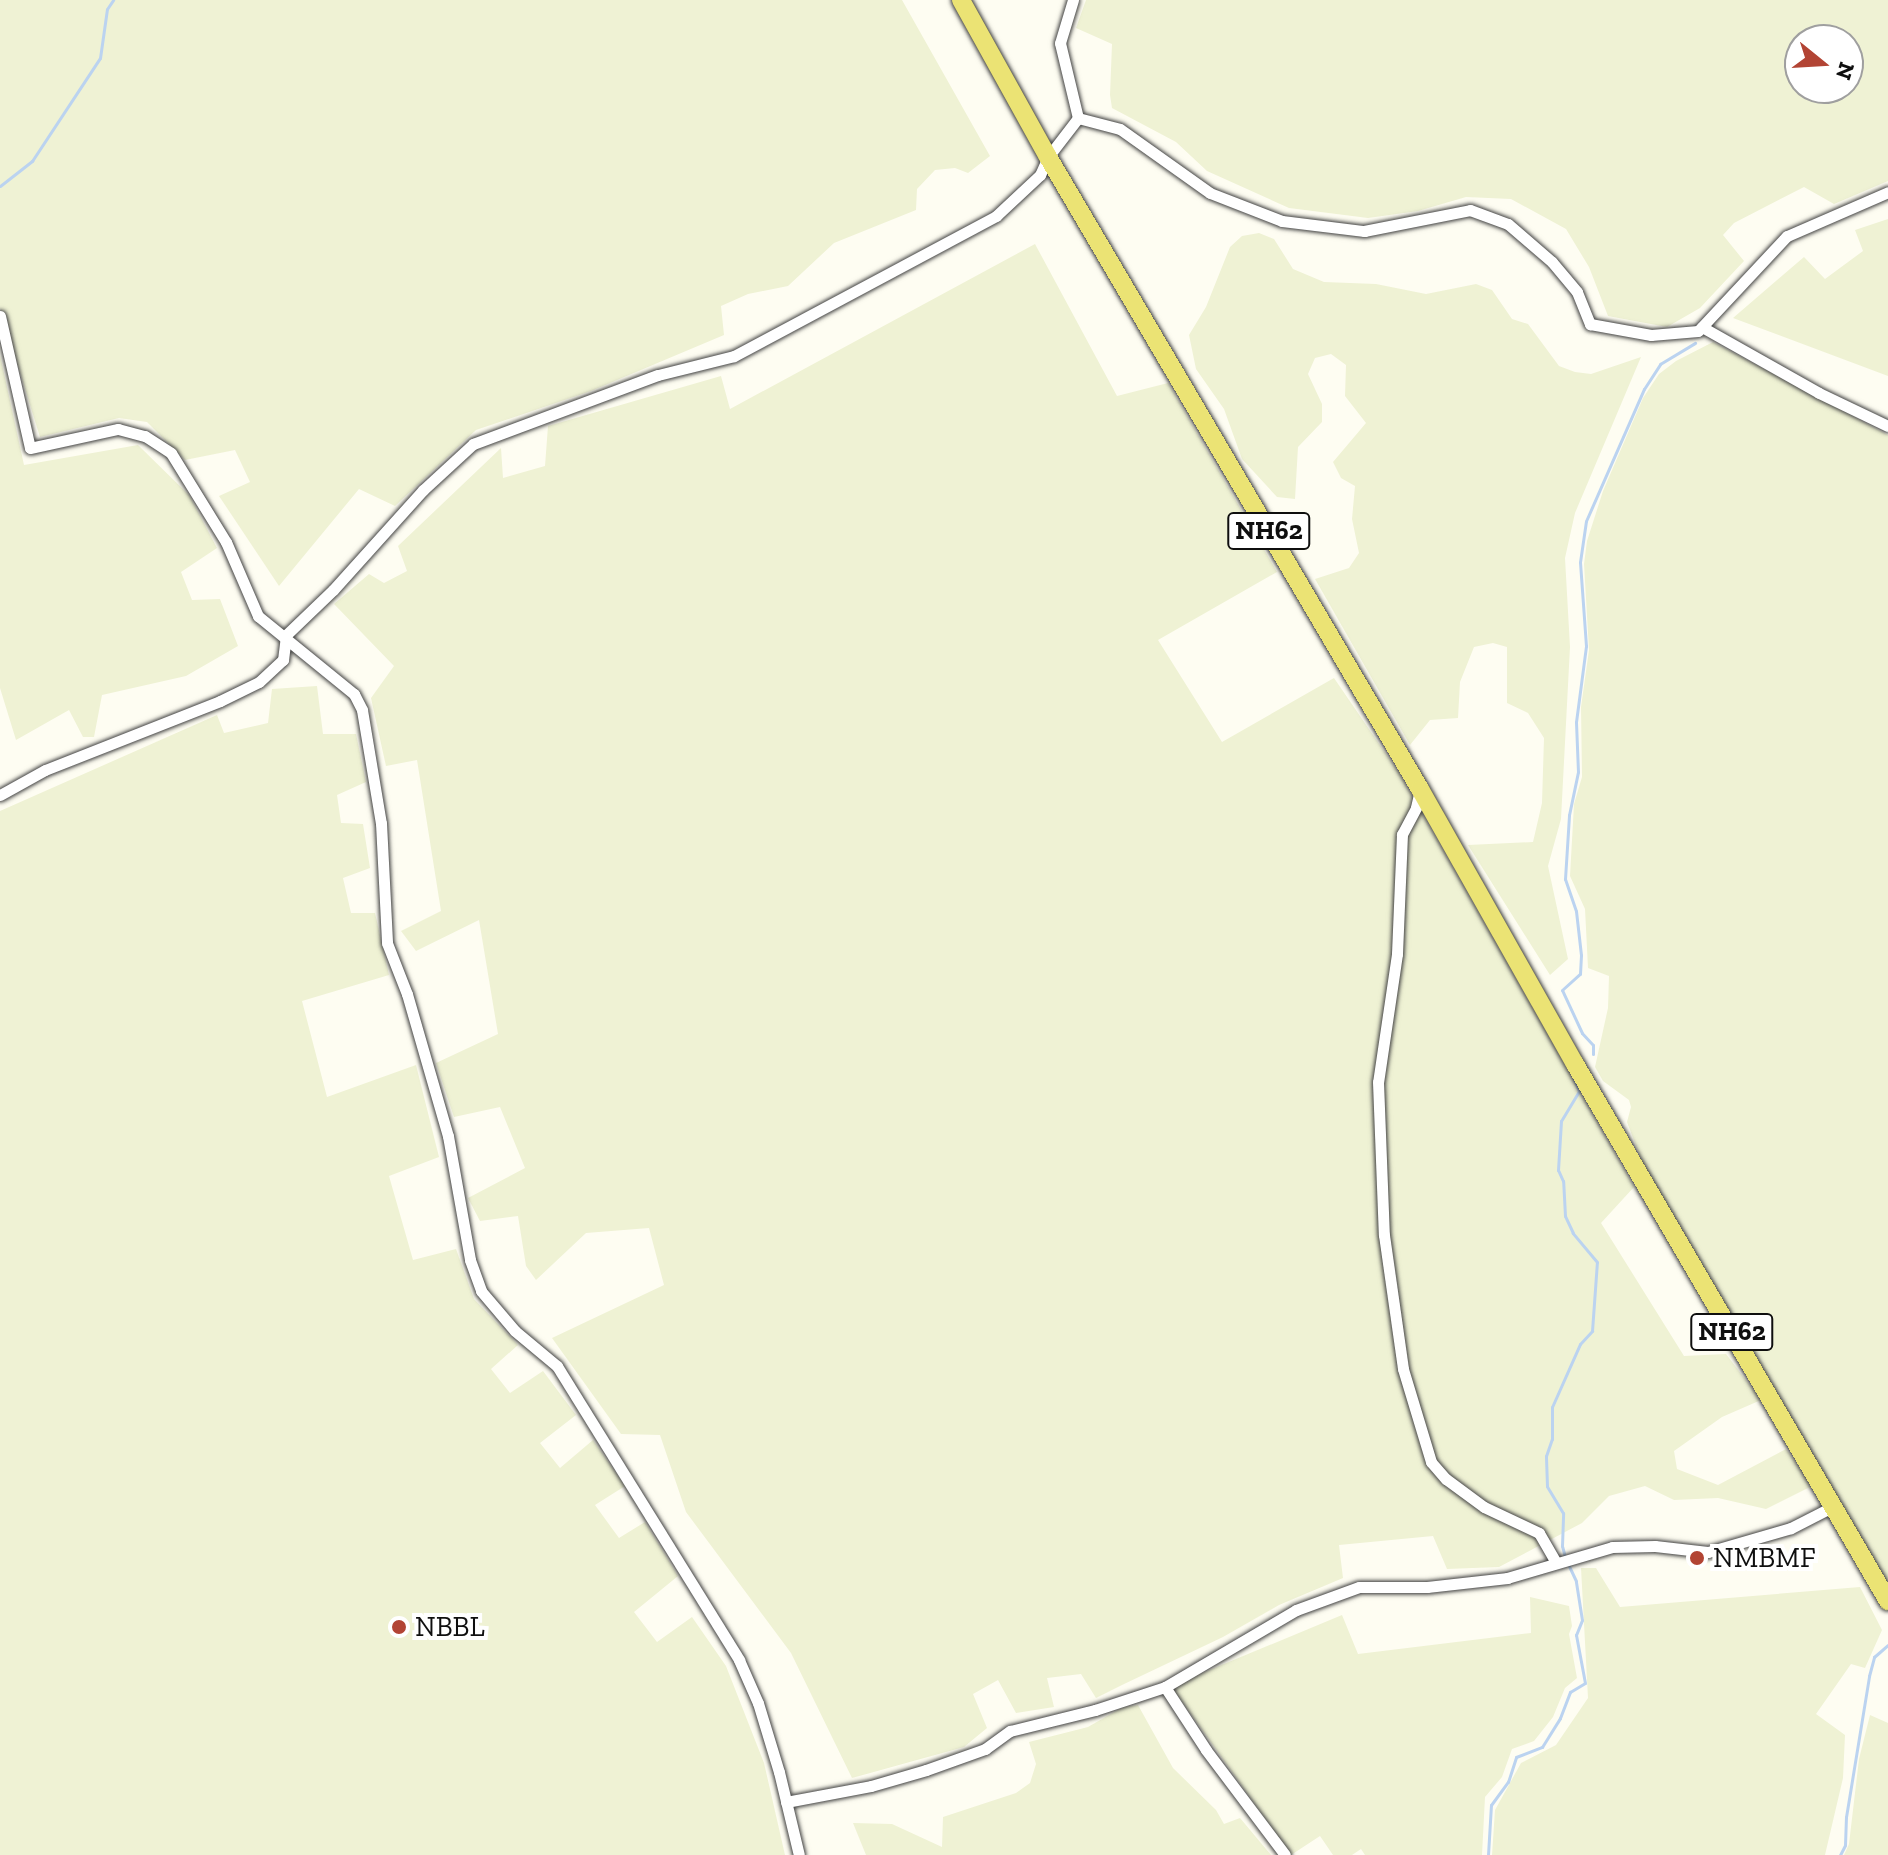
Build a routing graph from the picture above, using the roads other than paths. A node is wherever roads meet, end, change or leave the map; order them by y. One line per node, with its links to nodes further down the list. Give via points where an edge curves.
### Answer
1 (961, 0): 4 (main road, NH62)
2 (1073, 0): 3 (street, via 1060,43)
3 (1078, 118): 4 (street); 7 (street, via 1120,129 1210,193 1282,221 1364,231 1470,210 1508,224 1552,262 1577,292 1590,324 1673,336)
4 (1048, 157): 9 (street, via 1040,175 996,216 783,334 734,356 658,375 473,444); 10 (main road, NH62)
5 (1888, 192): 7 (street, via 1787,236)
6 (0, 316): 9 (street, via 30,448 118,429 145,436 171,453 226,542 258,616)
7 (1702, 327): 8 (street)
8 (1888, 426)
9 (286, 635): 11 (street, via 283,660 259,682 45,770); 16 (street, via 354,694 362,710 381,823 387,943 448,1136 470,1260 481,1291 515,1331 557,1366 739,1660 758,1703)
10 (1420, 789): 12 (main road, NH62); 13 (street, via 1402,834 1397,954 1378,1082 1384,1235 1403,1369 1431,1462 1484,1507 1539,1533)
11 (0, 795)
12 (1834, 1506): 13 (street, via 1791,1528 1724,1549 1612,1547); 14 (main road, NH62)
13 (1563, 1560): 15 (street, via 1507,1578 1427,1587 1359,1587 1296,1610)
14 (1888, 1601)
15 (1165, 1687): 16 (street, via 1010,1731 985,1749 912,1774); 18 (street)
16 (786, 1802): 17 (street)
17 (799, 1855)
18 (1285, 1855)

